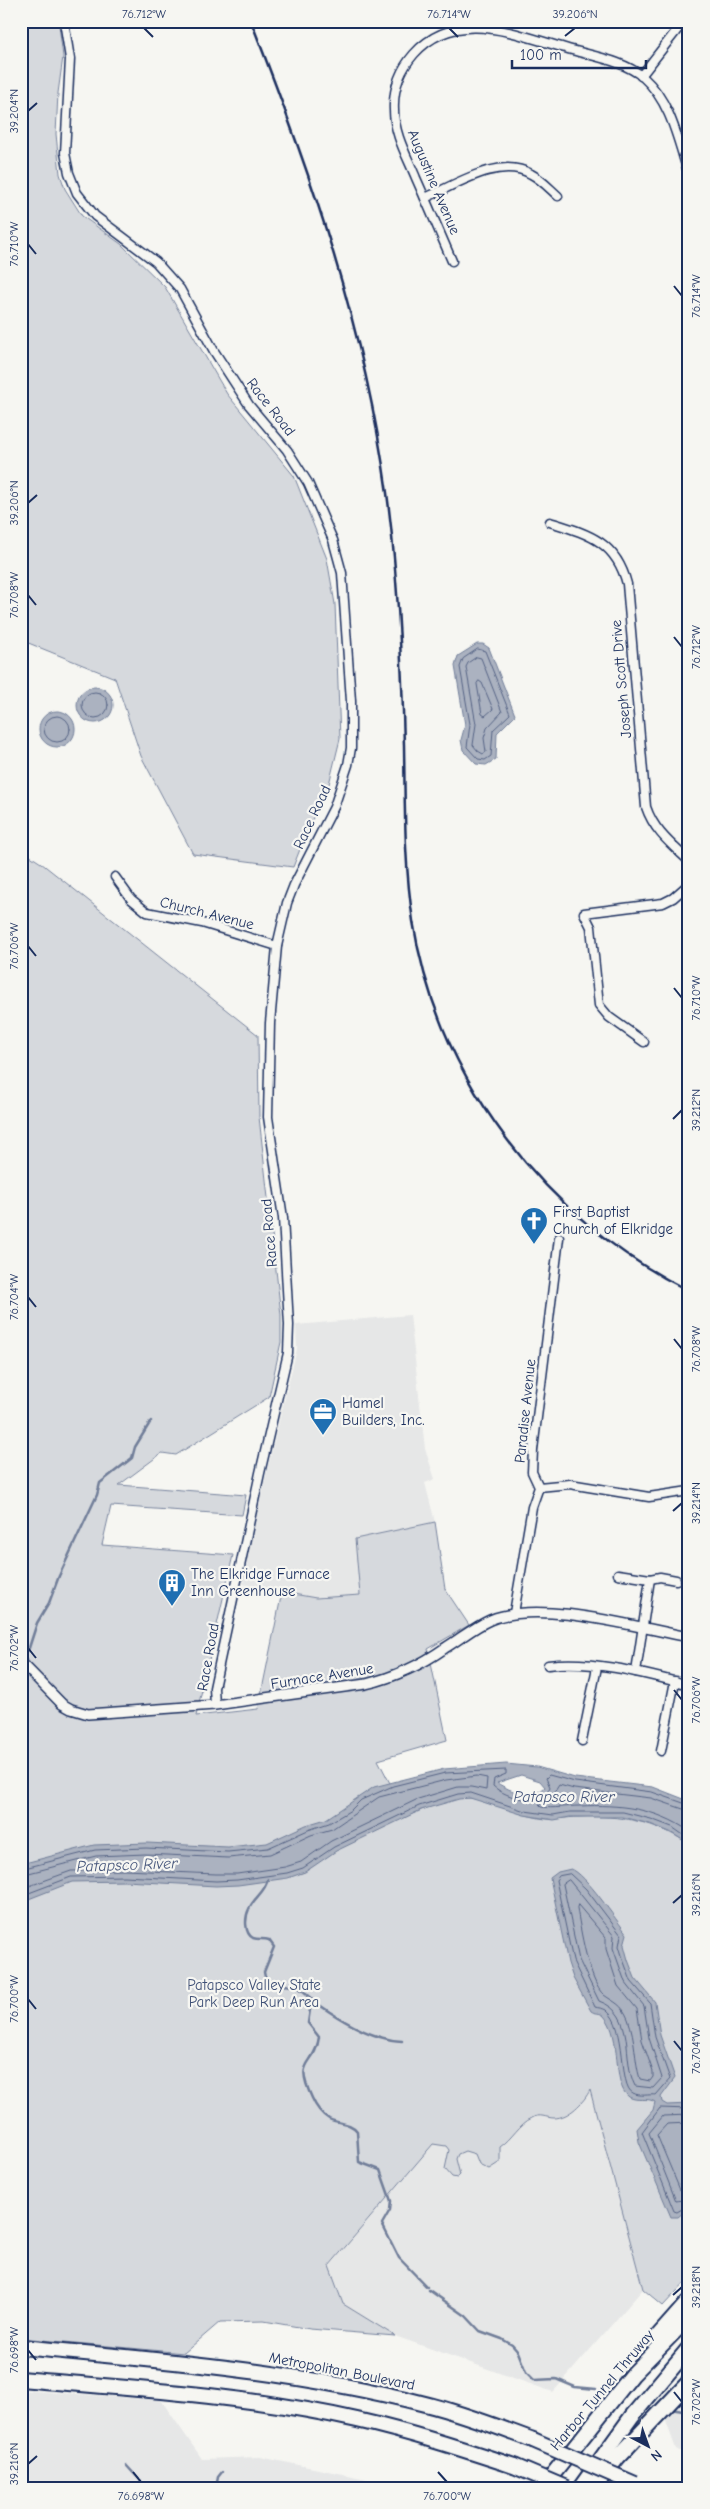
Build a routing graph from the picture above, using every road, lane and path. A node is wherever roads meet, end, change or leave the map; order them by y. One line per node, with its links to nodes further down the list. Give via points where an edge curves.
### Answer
1 (64, 21): 12 (street, Race Road, via 70,59 65,154 75,188 95,216 156,262 180,289 244,399 298,466 338,557 344,589 348,653 349,757 334,807 294,884)
2 (684, 21): 3 (street)
3 (642, 76): 4 (street, Augustine Avenue, via 655,90 670,116); 6 (street, Augustine Avenue, via 612,62 492,28 462,27 446,31 407,62 394,94 395,124)
4 (689, 175)
5 (558, 196): 6 (street, via 530,173 509,168 484,173)
6 (425, 198): 7 (street, Augustine Avenue)
7 (452, 261)
8 (550, 522): 9 (street, Joseph Scott Drive, via 603,543 620,562 627,584 646,807 662,836)
9 (689, 861)
10 (116, 877): 12 (street, Church Avenue, via 130,898 147,912 202,923)
11 (689, 884): 13 (street, via 663,903 584,912 591,926 599,1005 609,1017)
12 (278, 946): 29 (street, Race Road, via 267,1090 283,1218 290,1342 214,1688)
13 (644, 1042)
14 (559, 1238): 15 (street, Paradise Avenue, via 533,1450 532,1472)
15 (539, 1487): 16 (street, via 570,1484 650,1497); 20 (street, via 532,1508)
16 (689, 1491)
17 (618, 1574): 18 (street)
18 (650, 1579): 19 (street); 21 (street)
19 (676, 1580)
20 (514, 1613): 21 (street, Furnace Avenue, via 564,1615); 29 (street, Furnace Avenue, via 481,1624 428,1660 381,1681)
21 (642, 1628): 22 (street, Furnace Avenue); 26 (street)
22 (689, 1637)
23 (21, 1662): 29 (street, Furnace Avenue, via 55,1698 79,1712 100,1714)
24 (548, 1665): 25 (street, via 566,1662)
25 (597, 1667): 26 (street); 30 (street)
26 (636, 1672): 27 (street)
27 (675, 1681): 28 (street); 31 (street)
28 (689, 1685)
29 (215, 1705)
30 (582, 1741)
31 (661, 1751)
32 (689, 2301): 36 (highway, via 651,2344)
33 (689, 2317): 36 (highway, Harbor Tunnel Thruway)
34 (21, 2347): 39 (highway, Metropolitan Boulevard, bridge, via 194,2363 368,2390 427,2405 533,2440)
35 (689, 2348): 42 (highway, via 632,2416)
36 (633, 2374): 40 (highway, Harbor Tunnel Thruway)
37 (21, 2379): 41 (highway, bridge, via 290,2407 356,2420 415,2434 514,2466)
38 (689, 2382): 43 (highway, via 650,2421)
39 (638, 2486)
40 (542, 2488)
41 (566, 2488)
42 (580, 2488)
43 (594, 2488)

